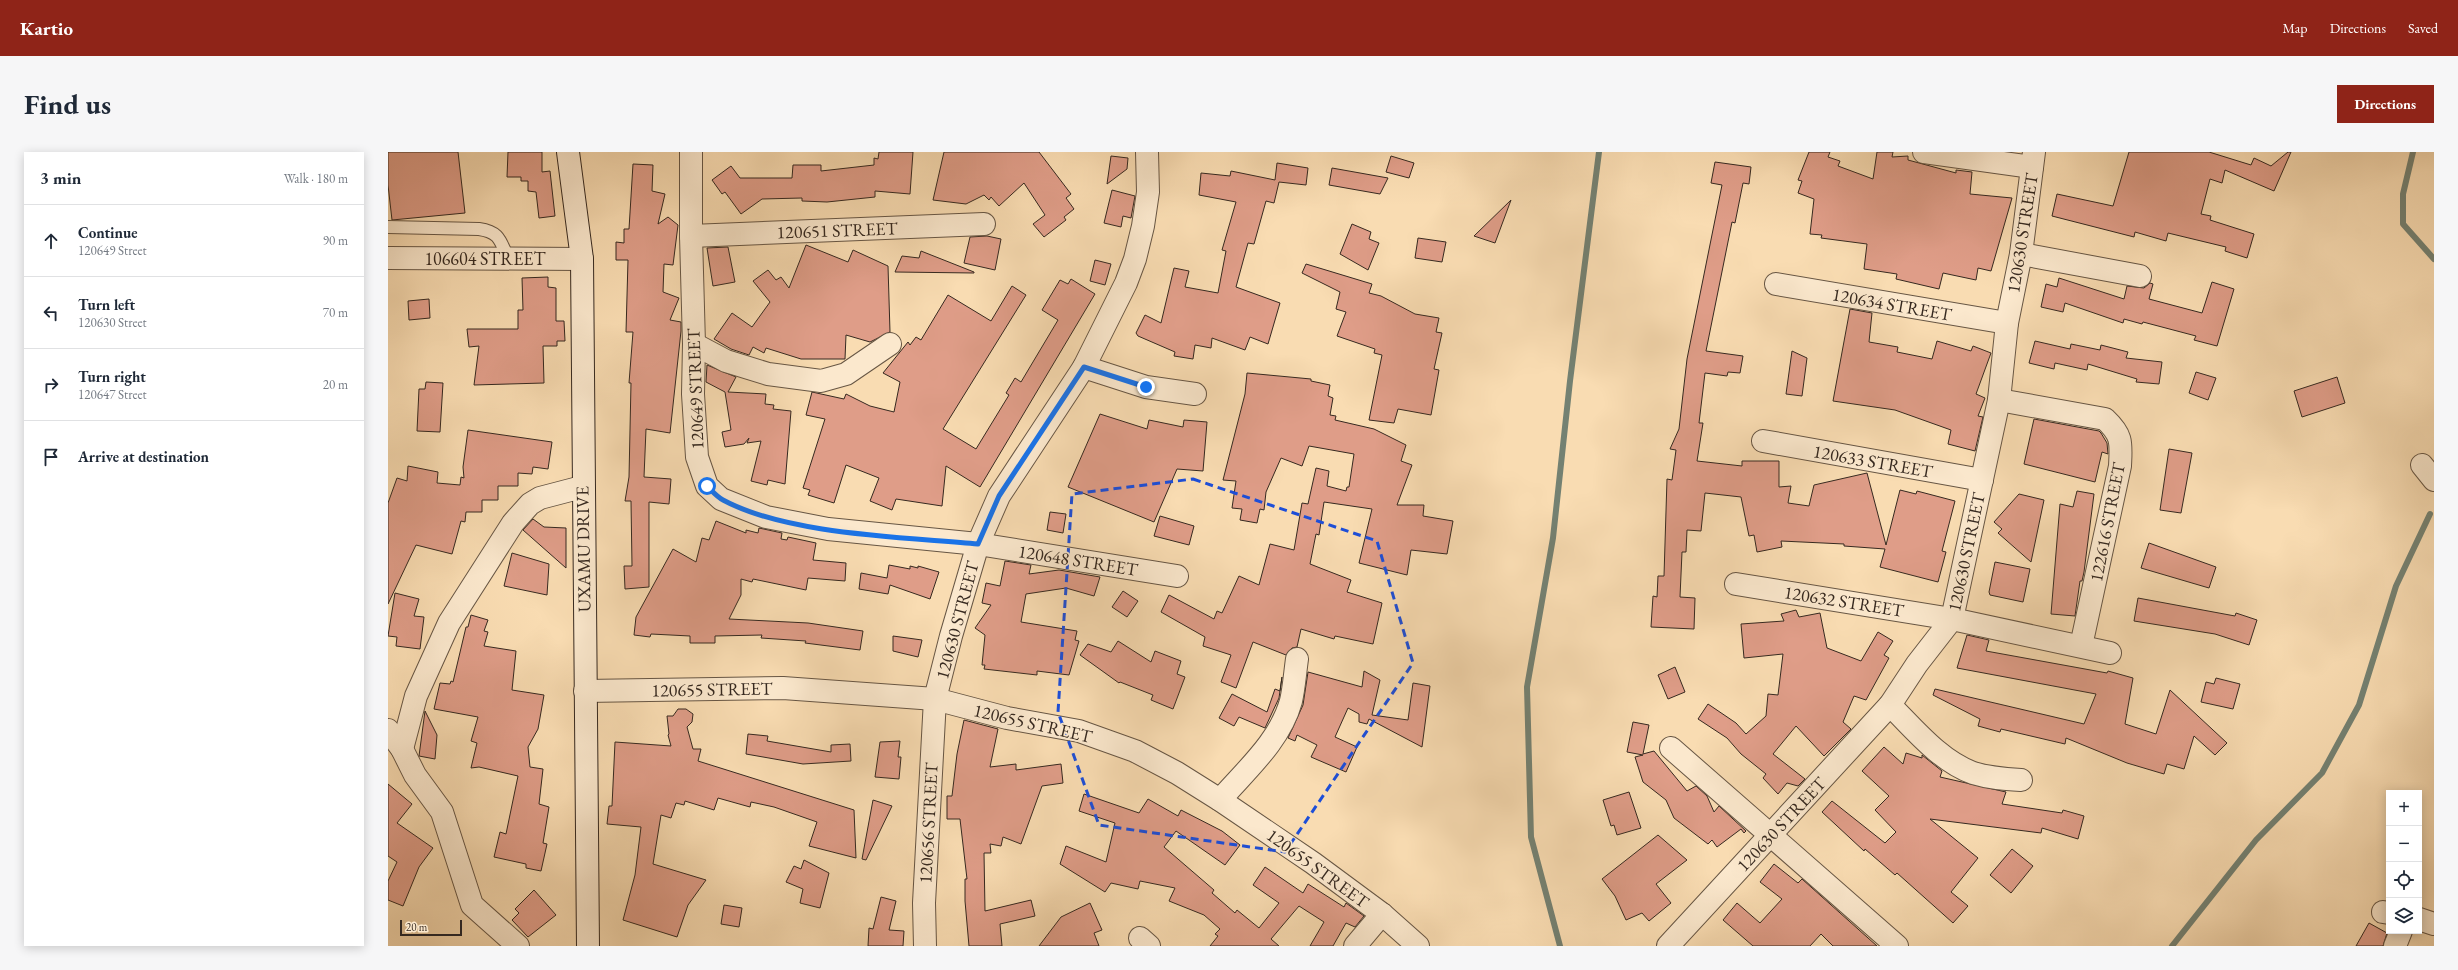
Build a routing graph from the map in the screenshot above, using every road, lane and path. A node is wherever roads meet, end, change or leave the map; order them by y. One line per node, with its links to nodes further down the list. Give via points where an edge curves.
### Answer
1 (568, 152): 12 (street, UXAMU DRIVE)
2 (691, 152): 8 (street, 120649 STREET)
3 (1147, 152): 18 (street, 120630 STREET, via 1148,192 1135,259 1126,283)
4 (1924, 152): 5 (street)
5 (2033, 160): 9 (street, 120630 STREET)
6 (984, 224): 8 (street, 120651 STREET)
7 (388, 227): 11 (lane, via 479,228 492,231 497,234)
8 (691, 236): 16 (street, 120649 STREET)
9 (2021, 254): 13 (street); 15 (street, 120630 STREET)
10 (388, 258): 11 (street, 106604 STREET)
11 (508, 258): 12 (street, 106604 STREET)
12 (582, 259): 23 (street, UXAMU DRIVE)
13 (2140, 276)
14 (1776, 284): 15 (street, 120634 STREET)
15 (2007, 323): 20 (street, 120630 STREET)
16 (694, 344): 17 (street, via 726,361 768,374 821,381 846,374); 24 (street, 120649 STREET, via 693,394 697,457 707,486 721,499 766,517 828,529)
17 (890, 344)
18 (1084, 367): 19 (street, via 1146,387); 24 (street, 120630 STREET, via 999,496)
19 (1195, 394)
20 (1999, 400): 22 (street, 120630 STREET); 28 (street, 122616 STREET, via 2105,419 2117,430 2121,443 2120,466)
21 (1763, 441): 22 (street, 120633 STREET)
22 (1982, 480): 27 (street, 120630 STREET)
23 (582, 487): 31 (street, UXAMU DRIVE); 36 (street, via 540,498 530,504 513,523 449,623 416,696)
24 (978, 544): 25 (street, 120648 STREET); 32 (street, 120630 STREET, via 951,636)
25 (1177, 576)
26 (1736, 584): 27 (street, 120632 STREET)
27 (1952, 619): 28 (street, 120632 STREET); 33 (street, 120630 STREET, via 1917,664)
28 (2081, 646): 29 (street, 120632 STREET)
29 (2110, 653)
30 (1297, 659): 38 (street, via 1291,701 1283,723 1270,743)
31 (585, 691): 32 (street, 120655 STREET, via 783,688); 46 (street, UXAMU DRIVE)
32 (936, 700): 38 (street, 120655 STREET, via 1008,718 1079,731 1110,741 1177,773); 47 (street, 120656 STREET, via 924,903)
33 (1890, 705): 37 (street, via 1943,756 1957,765 1995,778); 39 (street, 120630 STREET)
34 (388, 730): 36 (street)
35 (1671, 748): 39 (street)
36 (402, 749): 45 (street, via 415,775 442,812 472,905)
37 (2021, 780)
38 (1220, 800): 40 (street, 120655 STREET)
39 (1772, 835): 44 (street, 120630 STREET); 50 (street)
40 (1382, 914): 48 (street); 49 (street, 120655 STREET)
41 (2422, 920): 42 (street)
42 (2434, 924)
43 (2400, 934): 51 (street)
44 (1671, 945)
45 (518, 946)
46 (588, 946)
47 (925, 946)
48 (1355, 946)
49 (1418, 946)
50 (1897, 946)
51 (2395, 946)

